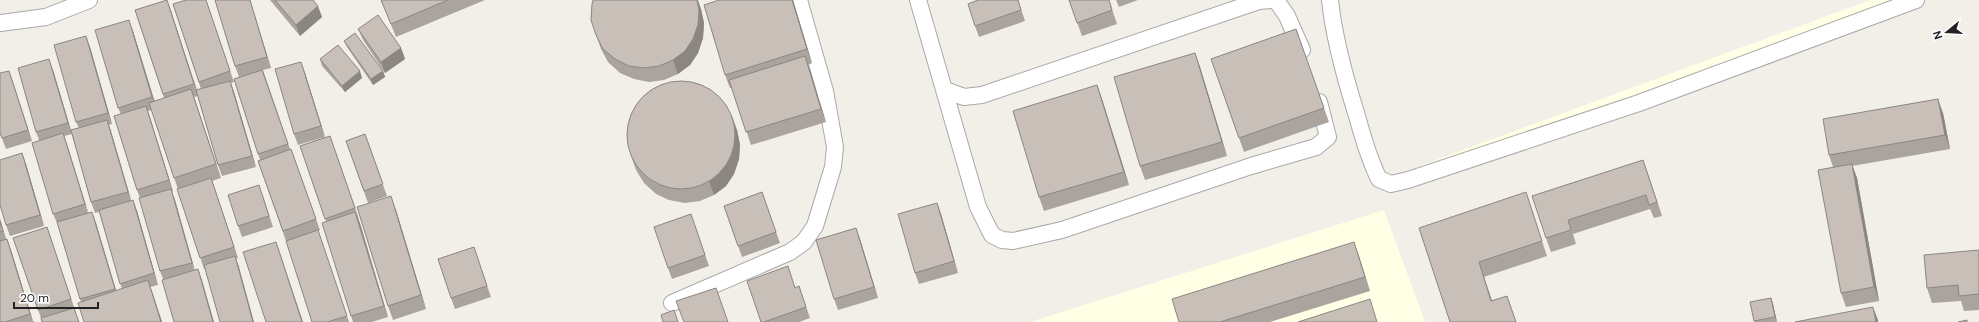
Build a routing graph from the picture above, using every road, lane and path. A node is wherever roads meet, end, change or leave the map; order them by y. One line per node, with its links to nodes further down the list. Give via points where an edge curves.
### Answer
1 (89, 0): 8 (lane, via 46,17)
2 (799, 0): 12 (lane, via 825,91 835,147 833,167 815,226 804,242 790,252)
3 (918, 0): 11 (lane)
4 (1271, 0): 11 (lane, via 1259,1 982,94 964,97)
5 (1276, 0): 9 (lane, via 1287,16)
6 (1330, 0): 7 (lane, via 1332,22 1347,84 1371,162 1379,179 1391,184 1639,103)
7 (1916, 0)
8 (0, 23)
9 (1309, 64)
10 (1314, 86): 11 (lane, via 1328,137 1316,147 1251,166 1062,230 1013,241 1002,240 992,235 978,207)
11 (945, 90)
12 (672, 303)

